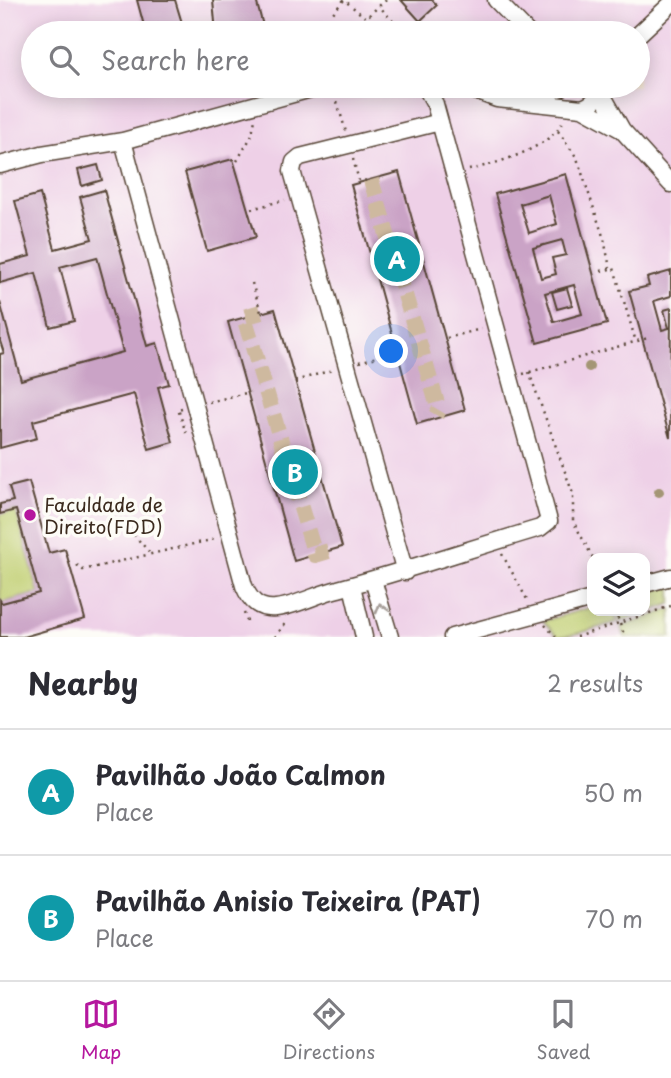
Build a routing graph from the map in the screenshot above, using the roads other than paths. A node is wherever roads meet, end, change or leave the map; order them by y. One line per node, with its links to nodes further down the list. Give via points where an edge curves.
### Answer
1 (496, 0): 3 (street)
2 (671, 4): 4 (street)
3 (516, 21)
4 (650, 24)
5 (279, 98): 18 (street)
6 (432, 98): 14 (street)
7 (437, 98): 14 (street)
8 (494, 98): 13 (street)
9 (523, 98): 13 (street)
10 (568, 98): 15 (street)
11 (597, 98): 15 (street, via 591,105)
12 (604, 98): 17 (street)
13 (516, 100): 15 (street)
14 (435, 104): 16 (street)
15 (574, 107): 17 (street)
16 (440, 122): 21 (street, via 549,517 540,528); 21 (street, via 300,157 292,171)
17 (622, 130): 20 (street)
18 (123, 141): 19 (street); 25 (street, via 248,597 255,605 275,608)
19 (0, 165)
20 (671, 184)
21 (405, 572): 23 (street)
22 (671, 577): 24 (street)
23 (373, 580): 25 (street); 28 (street, one-way to 23)
24 (650, 583)
25 (352, 586): 27 (street)
26 (587, 599): 29 (street)
27 (364, 637)
28 (390, 637)
29 (452, 637)

